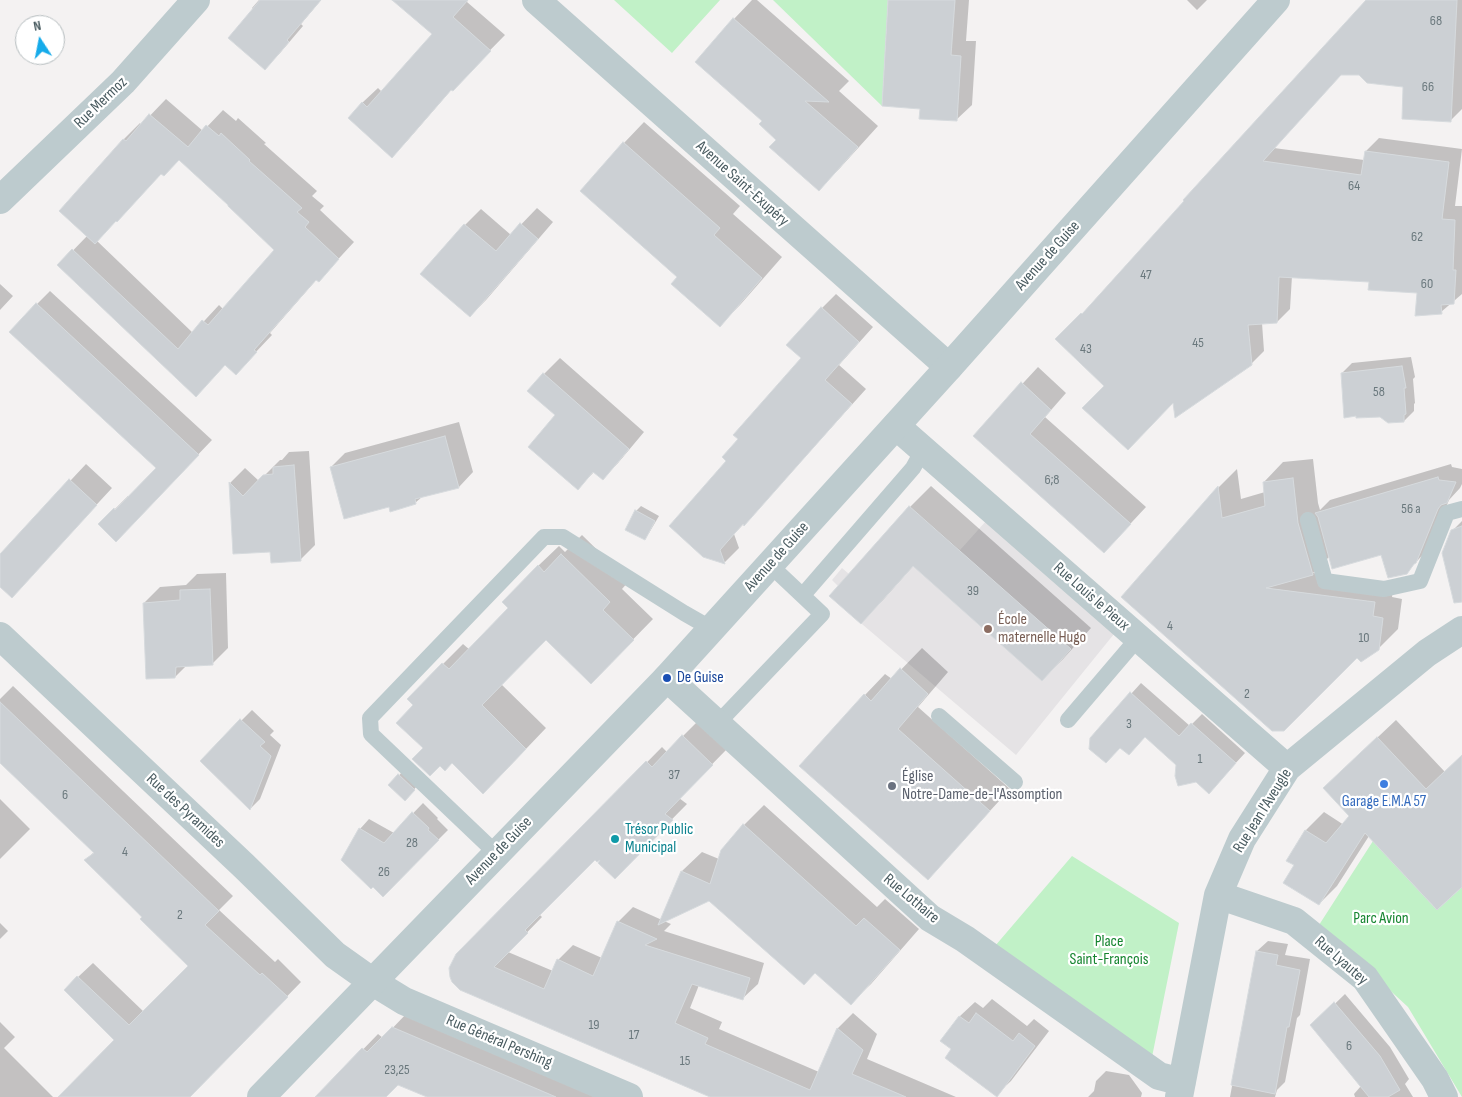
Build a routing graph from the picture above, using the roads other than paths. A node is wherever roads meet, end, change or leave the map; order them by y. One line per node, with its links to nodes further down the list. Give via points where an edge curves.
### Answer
1 (196, 0): 4 (street, Rue Mermoz, via 123,82)
2 (536, 0): 5 (street, Avenue Saint-Exupéry)
3 (1276, 0): 5 (street, Avenue de Guise)
4 (0, 200)
5 (948, 367): 6 (street, Avenue de Guise)
6 (896, 426): 7 (street, Rue Louis le Pieux); 10 (street, Avenue de Guise)
7 (923, 450): 11 (lane, via 913,468); 15 (street, Rue Louis le Pieux)
8 (1462, 508): 9 (lane, via 1447,513 1420,581 1384,589 1325,580)
9 (1308, 520)
10 (770, 565): 11 (lane); 12 (street, Avenue de Guise)
11 (803, 595): 19 (lane, via 822,614)
12 (712, 629): 16 (street, Avenue de Guise); 22 (lane, via 563,536 544,537 370,718 371,734)
13 (1462, 630): 20 (street, Rue Jean l'Aveugle, via 1428,652)
14 (0, 638): 24 (street, Rue des Pyramides, via 335,954)
15 (1138, 638): 18 (lane); 20 (street, Rue Louis le Pieux)
16 (667, 678): 19 (street, Rue Lothaire); 22 (street, Avenue de Guise)
17 (939, 716): 21 (lane)
18 (1068, 720)
19 (717, 724): 25 (street, Rue Lothaire, via 930,918 965,939)
20 (1287, 768): 23 (street, Rue Jean l'Aveugle, via 1242,838)
21 (1014, 782)
22 (497, 854): 24 (street, Avenue de Guise)
23 (1218, 895): 25 (street, Rue Jean l'Aveugle); 28 (street, Rue Lyautey, via 1294,921 1365,978)
24 (373, 982): 26 (street, Avenue de Guise); 27 (street, Rue Général Pershing, via 404,1002)
25 (1180, 1090)
26 (260, 1097)
27 (629, 1097)
28 (1444, 1097)

